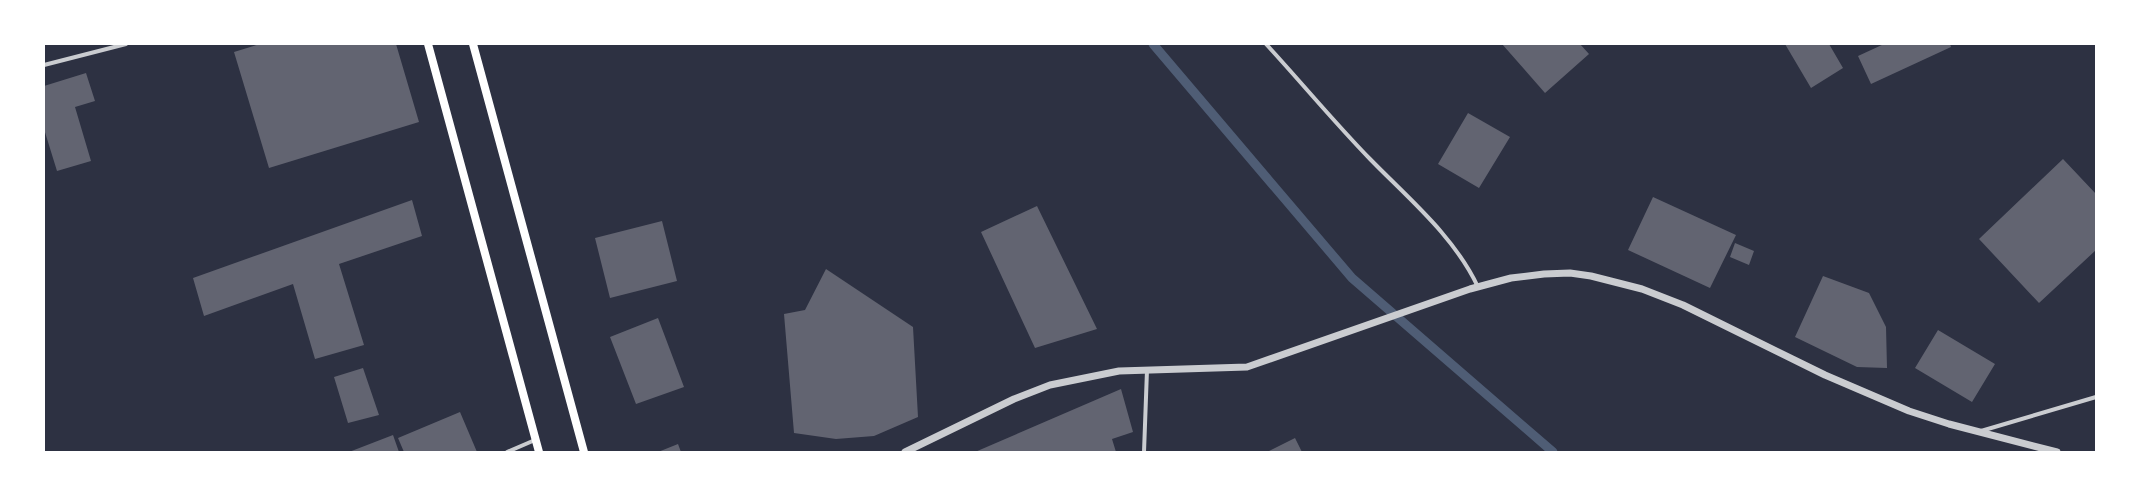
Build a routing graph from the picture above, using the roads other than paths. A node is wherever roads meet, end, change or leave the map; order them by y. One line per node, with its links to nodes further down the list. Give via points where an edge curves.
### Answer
1 (126, 44): 5 (street)
2 (428, 44): 10 (main road)
3 (473, 44): 13 (main road)
4 (1266, 44): 6 (street, via 1332,119 1453,245)
5 (44, 65)
6 (1478, 287): 7 (street, via 1256,364 1229,368); 9 (street, via 1528,275 1570,273 1642,289 1683,305 1867,394 1909,411)
7 (1147, 370): 14 (street, via 1119,371 1027,392); 15 (street)
8 (2096, 397): 9 (street)
9 (1979, 432): 16 (street)
10 (535, 440): 11 (street); 12 (main road)
11 (508, 452)
12 (539, 452)
13 (584, 452)
14 (905, 452)
15 (1144, 452)
16 (2057, 452)

